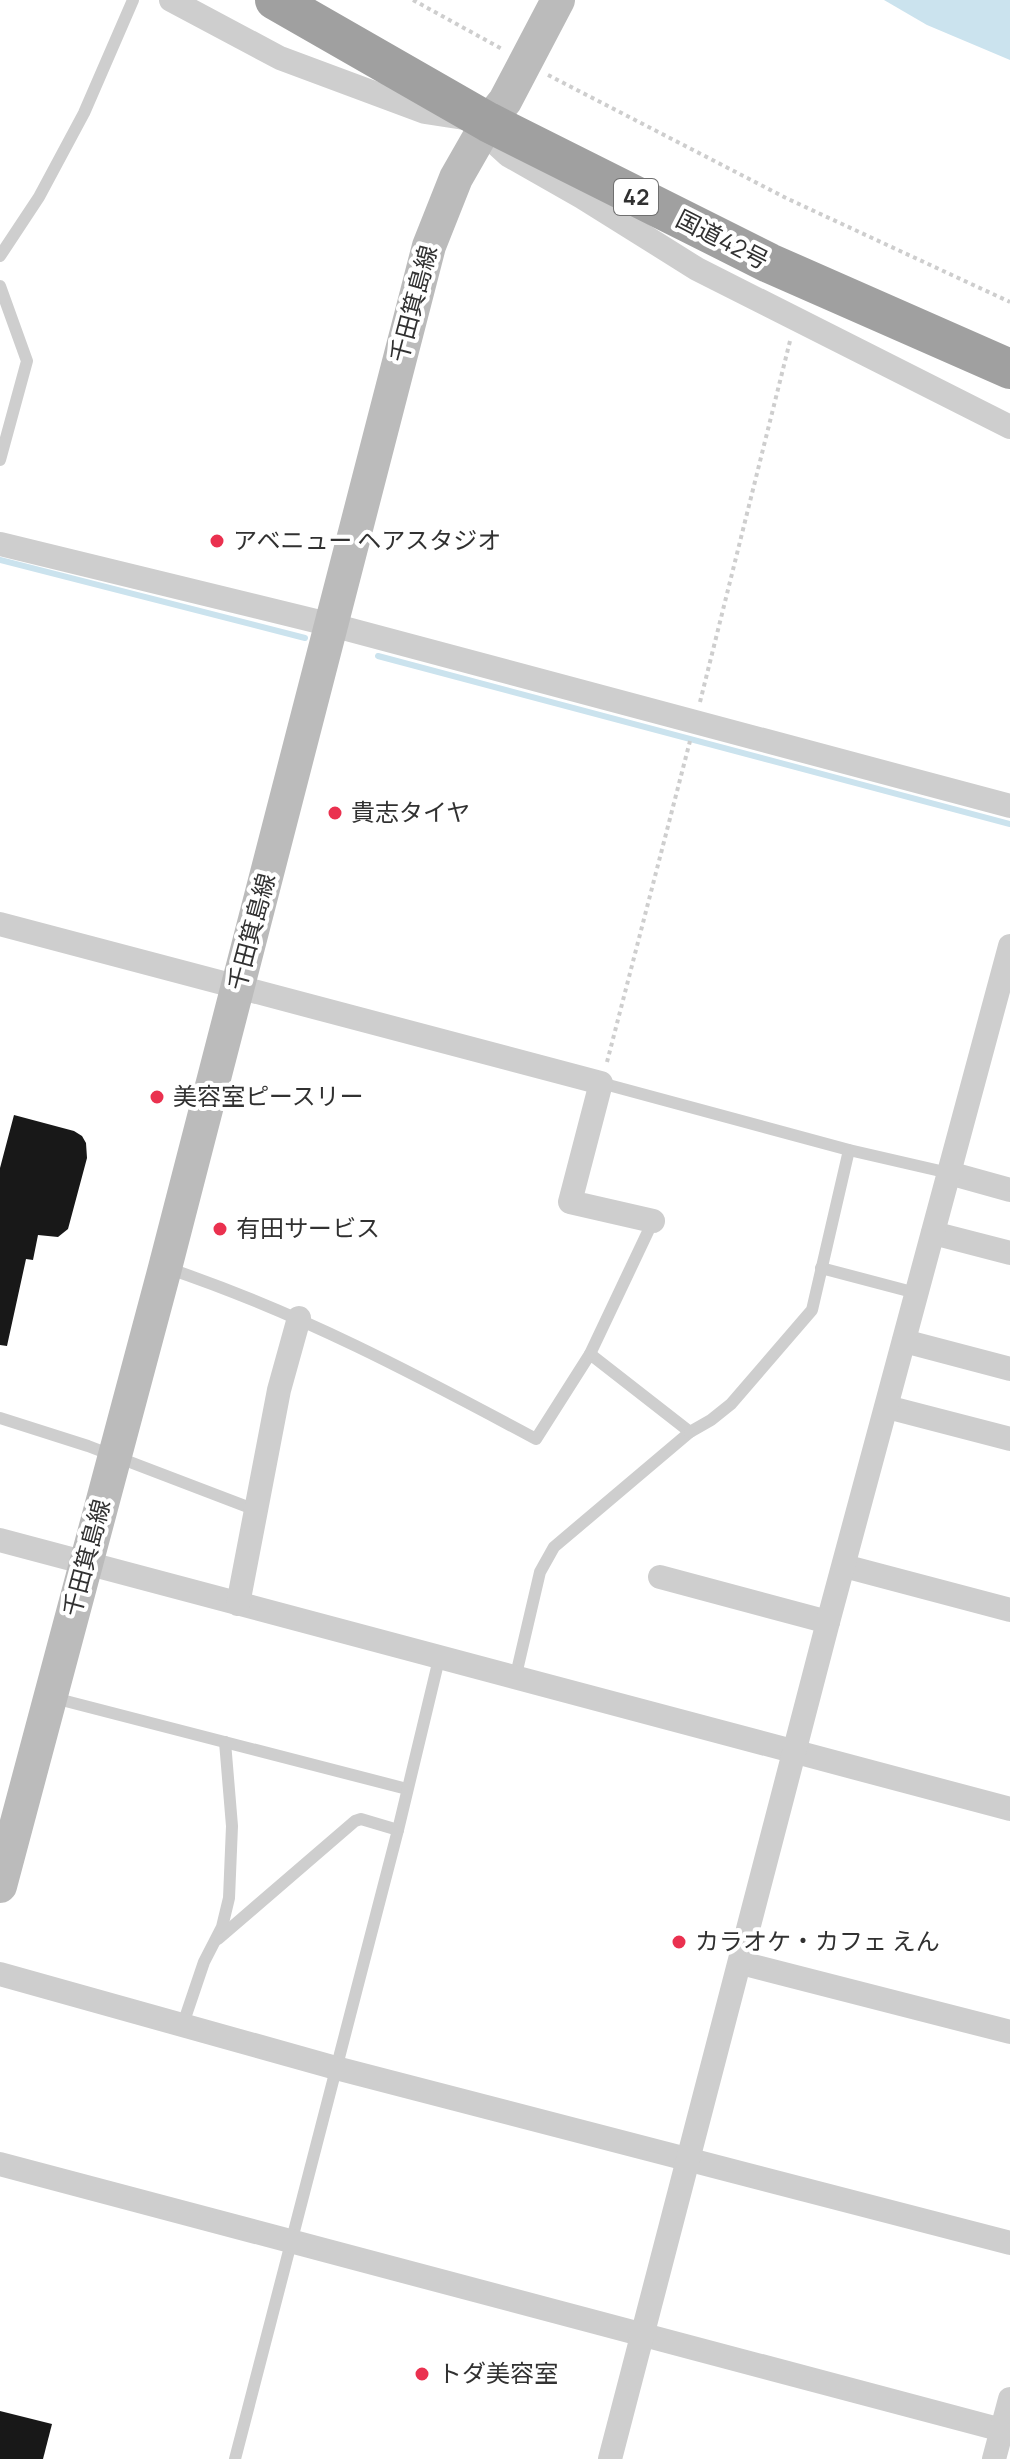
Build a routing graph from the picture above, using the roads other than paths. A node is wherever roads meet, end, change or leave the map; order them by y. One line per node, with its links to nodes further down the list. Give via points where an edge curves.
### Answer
1 (133, 0): 6 (lane, via 84,113)
2 (171, 0): 5 (street, via 295,63 425,112)
3 (275, 0): 5 (highway, 国道42号 / 42)
4 (558, 0): 5 (main road, 千田箕島線)
5 (492, 118): 9 (highway, 国道42号 / 42, via 769,263); 10 (street, via 508,155 697,269); 13 (main road, 千田箕島線, via 456,178 429,246)
6 (0, 256)
7 (0, 286): 8 (lane)
8 (4, 305): 11 (lane, via 27,361)
9 (1010, 369)
10 (1010, 427)
11 (0, 460)
12 (0, 544): 13 (street)
13 (332, 625): 14 (street); 17 (main road, 千田箕島線)
14 (1010, 806)
15 (0, 924): 17 (street)
16 (1010, 946): 20 (street)
17 (237, 988): 18 (street); 25 (main road, 千田箕島線)
18 (601, 1083): 19 (lane); 22 (street, via 570,1202)
19 (849, 1150): 20 (lane); 26 (lane)
20 (949, 1173): 21 (street); 23 (street)
21 (1010, 1190)
22 (653, 1221): 30 (lane)
23 (933, 1233): 24 (street); 27 (street)
24 (1010, 1253)
25 (165, 1268): 28 (lane); 36 (main road, 千田箕島線)
26 (821, 1268): 27 (lane); 34 (lane, via 806,1319 731,1404)
27 (916, 1293): 29 (street)
28 (299, 1318): 30 (lane, via 536,1439); 37 (street, via 279,1390)
29 (904, 1341): 31 (street); 32 (street)
30 (590, 1354): 34 (lane)
31 (1010, 1369)
32 (887, 1407): 35 (street); 40 (street)
33 (0, 1418): 36 (lane)
34 (690, 1432): 46 (lane, via 554,1547 540,1572)
35 (1010, 1439)
36 (115, 1457): 37 (lane); 39 (main road, 千田箕島線)
37 (258, 1511): 42 (street)
38 (0, 1540): 39 (street)
39 (87, 1562): 42 (street); 47 (main road, 千田箕島線)
40 (844, 1566): 43 (street); 44 (street)
41 (660, 1577): 44 (street)
42 (238, 1604): 45 (street)
43 (1010, 1610)
44 (828, 1622): 49 (street)
45 (439, 1659): 46 (street); 50 (lane)
46 (515, 1679): 49 (street)
47 (50, 1697): 48 (lane); 53 (main road, 千田箕島線)
48 (225, 1742): 50 (lane); 54 (lane, via 232,1860 226,1914)
49 (796, 1753): 51 (street); 55 (street)
50 (407, 1789): 52 (lane)
51 (1010, 1809)
52 (398, 1830): 54 (lane, via 355,1821); 59 (lane)
53 (0, 1886)
54 (215, 1941): 57 (lane)
55 (741, 1963): 58 (street); 60 (street)
56 (0, 1974): 57 (street)
57 (183, 2024): 59 (street)
58 (1010, 2032)
59 (336, 2068): 60 (street); 62 (lane)
60 (688, 2160): 63 (street); 64 (street)
61 (0, 2164): 62 (street)
62 (291, 2240): 64 (street); 67 (lane)
63 (1010, 2243)
64 (642, 2334): 66 (street); 68 (street)
65 (1010, 2399): 66 (street)
66 (1006, 2431): 69 (street)
67 (235, 2459)
68 (610, 2459)
69 (994, 2459)

